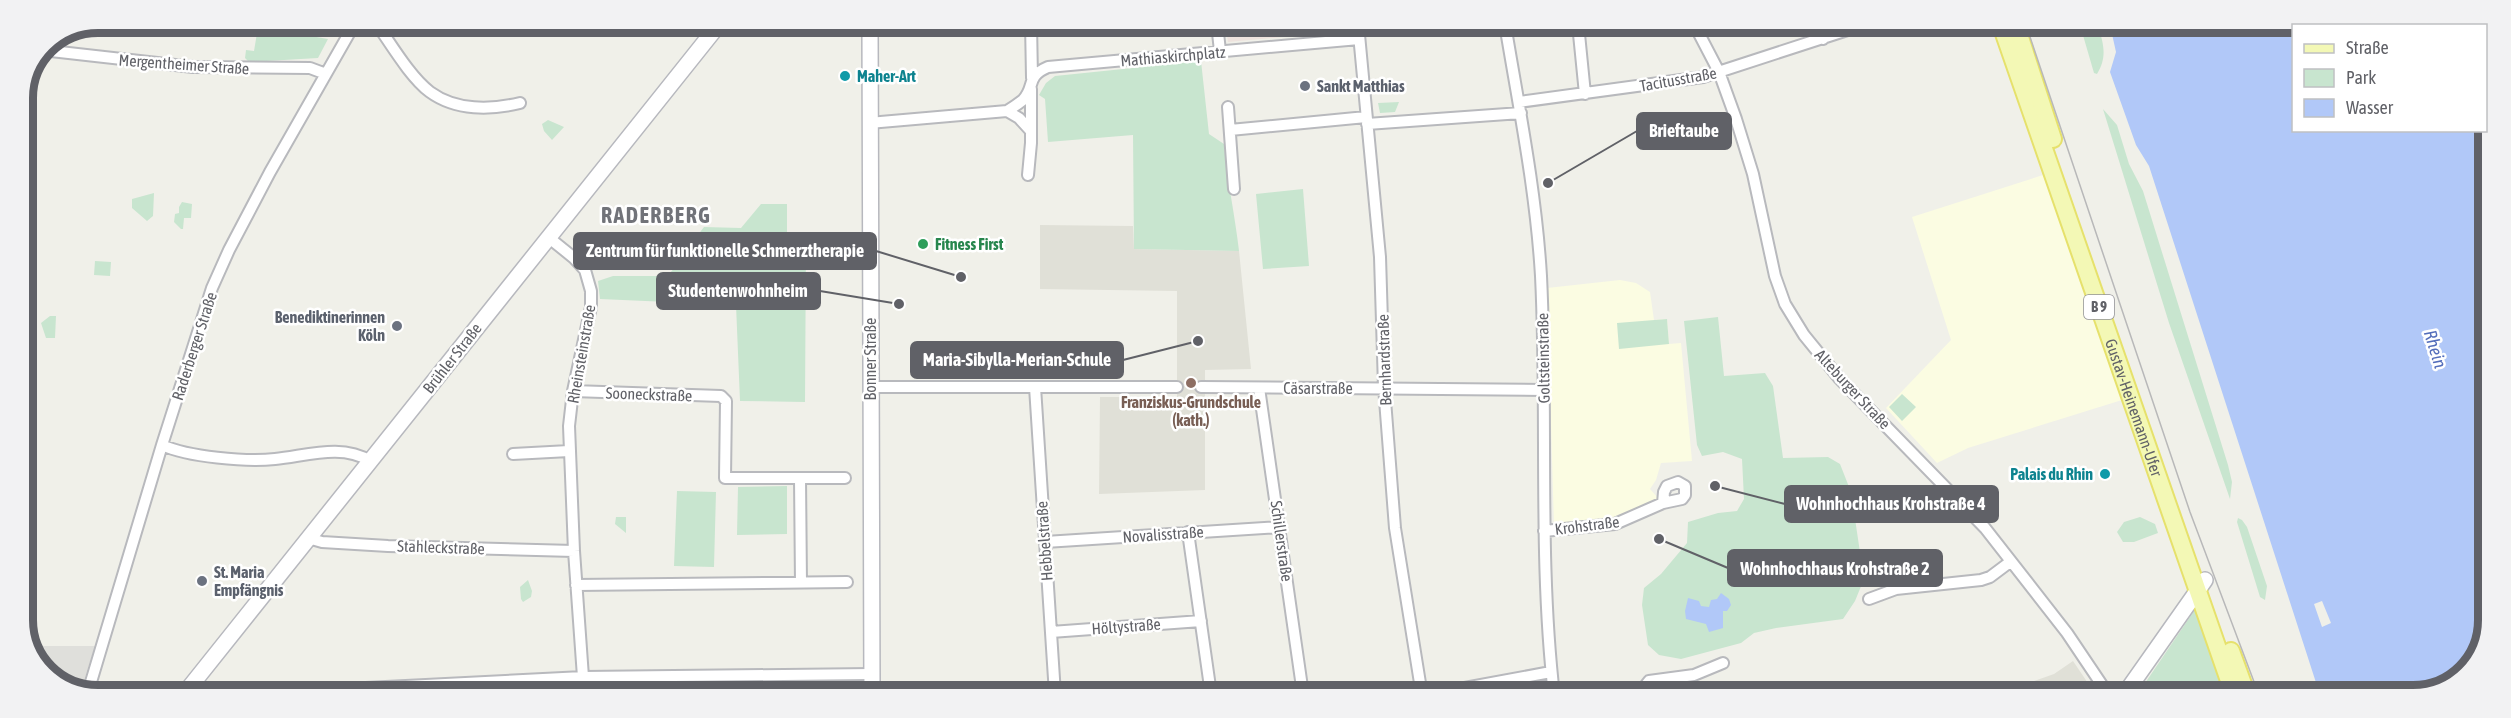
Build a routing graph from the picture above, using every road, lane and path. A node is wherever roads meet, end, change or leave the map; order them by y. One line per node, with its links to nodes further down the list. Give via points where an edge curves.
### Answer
1 (349, 33): 20 (street, Raderberger Straße)
2 (383, 33): 23 (street, via 424,87 439,98 486,110)
3 (712, 33): 33 (street, Brühler Straße)
4 (870, 33): 28 (street, Bonner Straße)
5 (1031, 33): 21 (street)
6 (1217, 33): 18 (street)
7 (1359, 33): 15 (street, Bernhardstraße)
8 (1507, 33): 25 (street, Goltsteinstraße)
9 (1579, 33): 22 (street)
10 (1699, 33): 19 (street, Alteburger Straße)
11 (1821, 33): 16 (street)
12 (1840, 33): 16 (street, Tacitusstraße)
13 (2004, 33): 58 (main road, Gustav-Heinemann-Ufer / B 9)
14 (2019, 33): 58 (main road, Gustav-Heinemann-Ufer / B 9)
15 (1359, 39): 18 (street, Mathiaskirchplatz); 27 (street, Bernhardstraße)
16 (1823, 39): 19 (street, Tacitusstraße)
17 (53, 51): 20 (street, Mergentheimer Straße, via 193,67 310,68)
18 (1220, 51): 21 (street, Mathiaskirchplatz, via 1048,67 1038,71)
19 (1719, 72): 22 (street, Tacitusstraße); 55 (street, Alteburger Straße, via 1753,174 1775,276 1790,312 1822,359 1985,528)
20 (326, 74): 42 (street, Raderberger Straße, via 220,269)
21 (1031, 81): 26 (street, Mathiaskirchplatz, via 1023,99); 29 (street)
22 (1585, 94): 25 (street, Tacitusstraße)
23 (520, 104)
24 (1228, 107): 30 (street)
25 (1520, 108): 27 (street, Tacitusstraße); 40 (street, Goltsteinstraße, via 1538,228)
26 (1007, 111): 28 (street); 29 (street)
27 (1366, 121): 30 (street); 38 (street, Bernhardstraße, via 1380,257)
28 (869, 123): 34 (street, Bonner Straße)
29 (1030, 130): 31 (street)
30 (1230, 130): 32 (street)
31 (1028, 175)
32 (1233, 189)
33 (548, 237): 41 (street, Rheinsteinstraße, via 585,270 591,291); 45 (street, Brühler Straße)
34 (870, 387): 35 (street); 65 (street, Bonner Straße)
35 (1035, 387): 36 (street); 53 (street, Hebbelstraße)
36 (1177, 387)
37 (1201, 387): 39 (street, Cäsarstraße)
38 (1384, 387): 39 (street, Cäsarstraße); 40 (street, Cäsarstraße); 74 (street, Bernhardstraße, via 1395,528)
39 (1259, 388): 49 (street, Schillerstraße)
40 (1544, 390): 50 (street, Goltsteinstraße)
41 (573, 391): 43 (street, Rheinsteinstraße); 46 (street, Sooneckstraße, via 721,396 725,398 725,478)
42 (162, 445): 45 (street, via 188,454 246,459 345,453); 67 (street, Raderberger Straße)
43 (569, 451): 44 (street); 54 (street, Rheinsteinstraße)
44 (513, 454)
45 (370, 461): 52 (street, Brühler Straße)
46 (800, 478): 47 (street); 57 (street)
47 (845, 478)
48 (1663, 504): 50 (street, Krohstraße, via 1615,524)
49 (1281, 527): 51 (street, Novalisstraße); 73 (street, Schillerstraße)
50 (1544, 531): 64 (street, Goltsteinstraße)
51 (1188, 532): 53 (street, Novalisstraße); 61 (street)
52 (308, 538): 54 (street, Stahleckstraße, via 388,546); 68 (street, Brühler Straße)
53 (1045, 542): 62 (street, Hebbelstraße)
54 (574, 551): 59 (street, Rheinsteinstraße)
55 (2010, 562): 60 (street, via 1981,580 1896,589); 78 (street, Alteburger Straße, via 2067,633)
56 (847, 582): 57 (street)
57 (801, 583): 59 (street)
58 (2202, 584): 79 (street); 80 (main road, Gustav-Heinemann-Ufer / B 9)
59 (576, 585): 66 (street, Rheinsteinstraße)
60 (1869, 599)
61 (1201, 621): 62 (street, Höltystraße); 72 (street)
62 (1051, 632): 71 (street, Hebbelstraße)
63 (1723, 663): 77 (street, via 1694,675 1649,681)
64 (1551, 672): 75 (street); 76 (street, Goltsteinstraße)
65 (872, 674): 66 (street); 70 (street, Bonner Straße)
66 (583, 677): 69 (street)
67 (90, 684)
68 (194, 685)
69 (424, 685)
70 (872, 685)
71 (1054, 685)
72 (1210, 685)
73 (1302, 685)
74 (1421, 685)
75 (1481, 685)
76 (1553, 685)
77 (1646, 685)
78 (2102, 685)
79 (2131, 685)
80 (2237, 685)

